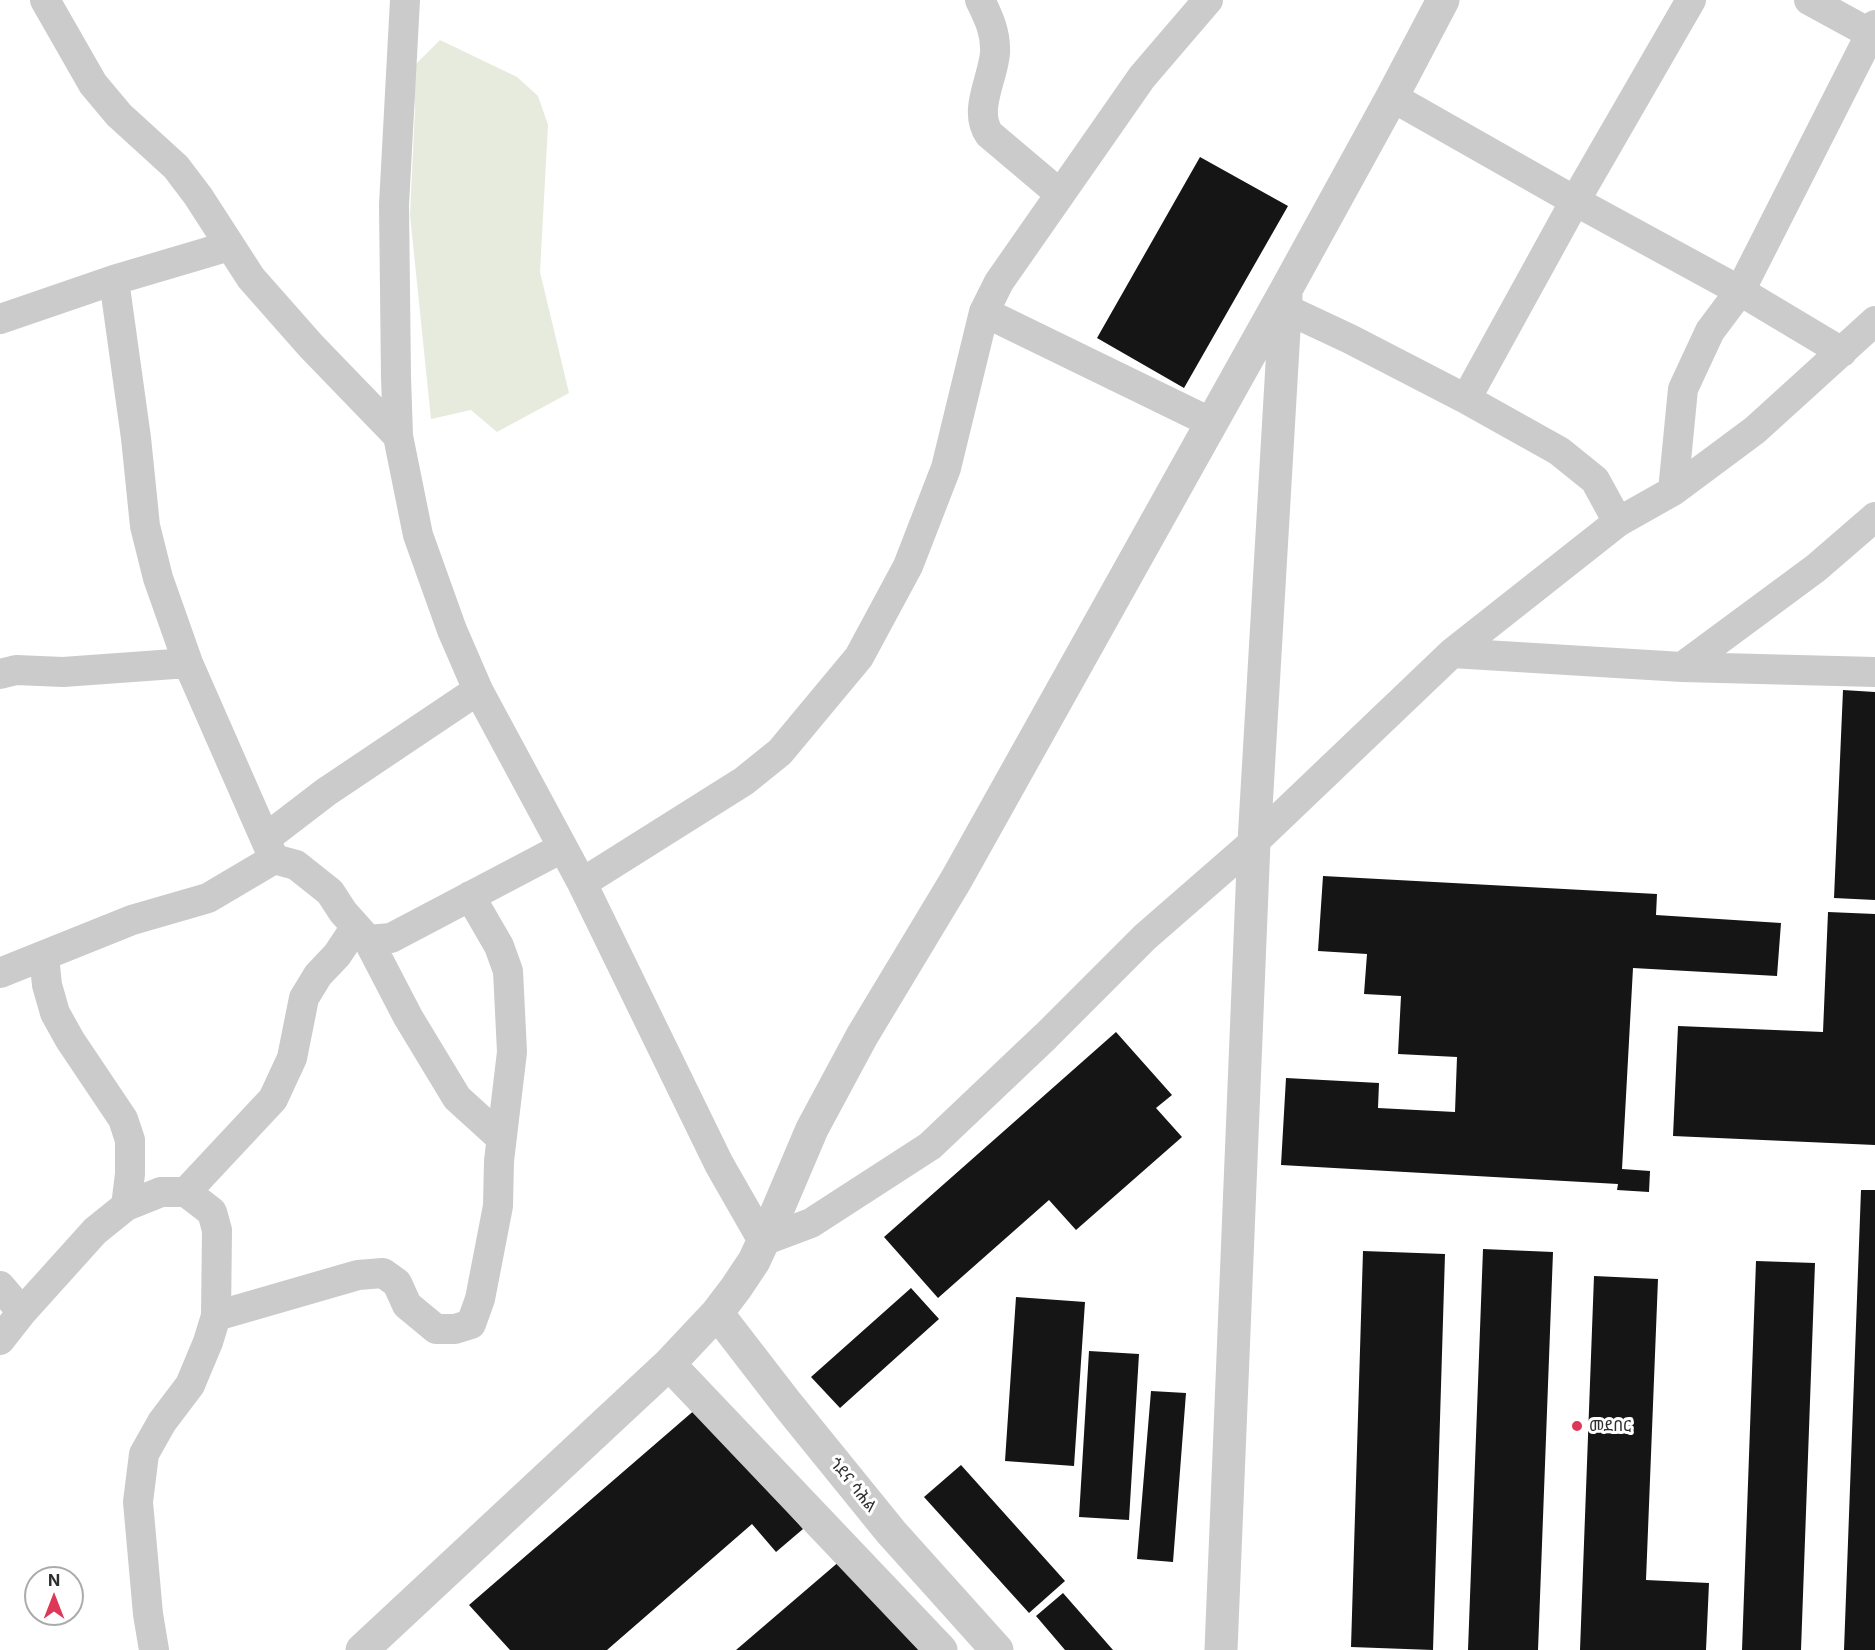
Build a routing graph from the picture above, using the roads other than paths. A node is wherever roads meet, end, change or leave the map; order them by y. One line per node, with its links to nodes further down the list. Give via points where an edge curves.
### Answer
1 (45, 0): 12 (street, via 93,84 119,115 176,167)
2 (405, 0): 22 (street, via 394,205)
3 (980, 0): 10 (street, via 993,27 995,54 984,95 984,127)
4 (1208, 0): 10 (street, via 1142,77)
5 (1443, 0): 9 (street)
6 (1691, 0): 11 (street)
7 (1809, 0): 8 (street)
8 (1873, 32): 14 (street)
9 (1392, 97): 11 (street); 15 (street)
10 (1060, 194): 16 (street, via 999,282)
11 (1575, 201): 14 (street); 20 (street)
12 (229, 246): 13 (street); 22 (street, via 251,278 311,346)
13 (114, 280): 17 (street); 27 (street, via 145,526 158,578)
14 (1740, 291): 19 (street); 23 (street, via 1710,331 1683,389)
15 (1286, 298): 20 (street, via 1340,334); 21 (street); 32 (street)
16 (984, 312): 21 (street); 35 (street, via 946,468 908,566 859,657 780,752 734,788)
17 (0, 319)
18 (1875, 321): 19 (street)
19 (1842, 352): 23 (street, via 1755,430)
20 (1466, 399): 25 (street, via 1559,451 1595,480)
21 (1212, 423): 43 (street, via 956,880 862,1036 812,1129)
22 (398, 436): 31 (street, via 418,535)
23 (1673, 491): 25 (street)
24 (1875, 517): 28 (street, via 1816,568)
25 (1618, 522): 26 (street)
26 (1452, 653): 28 (street); 32 (street)
27 (189, 663): 30 (street, via 63,672 16,670); 34 (street)
28 (1682, 667): 29 (street)
29 (1875, 672)
30 (0, 674)
31 (478, 690): 33 (street); 34 (street, via 326,792)
32 (1254, 842): 43 (street, via 1145,937 930,1146 811,1222); 56 (street)
33 (562, 848): 35 (street); 36 (street)
34 (270, 849): 37 (street, via 330,892); 38 (street, via 208,898 132,920)
35 (582, 883): 43 (street, via 719,1164)
36 (471, 896): 37 (street, via 391,938); 40 (street, via 508,971 512,1052)
37 (362, 934): 40 (street, via 457,1098); 41 (street, via 318,975 304,998 292,1058 273,1099)
38 (44, 956): 39 (street); 42 (street, via 55,1012 69,1040 123,1119 130,1140)
39 (0, 973)
40 (501, 1138): 47 (street, via 498,1206 480,1299 471,1324 436,1329 407,1305 397,1283 383,1273 358,1275)
41 (186, 1192): 42 (street, via 161,1192); 47 (street, via 212,1212 217,1230)
42 (126, 1206): 45 (street, via 95,1231)
43 (763, 1241): 46 (street)
44 (0, 1286): 45 (street)
45 (22, 1312): 48 (street)
46 (717, 1313): 49 (street); 50 (street, ጎደና ሳሕል)
47 (216, 1316): 52 (street, via 190,1385 144,1454 138,1502)
48 (0, 1340)
49 (669, 1364): 51 (street); 53 (street)
50 (891, 1532): 51 (street); 55 (street, ጎደና ሳሕል)
51 (853, 1557): 54 (street)
52 (154, 1650)
53 (362, 1650)
54 (941, 1650)
55 (997, 1650)
56 (1221, 1650)

